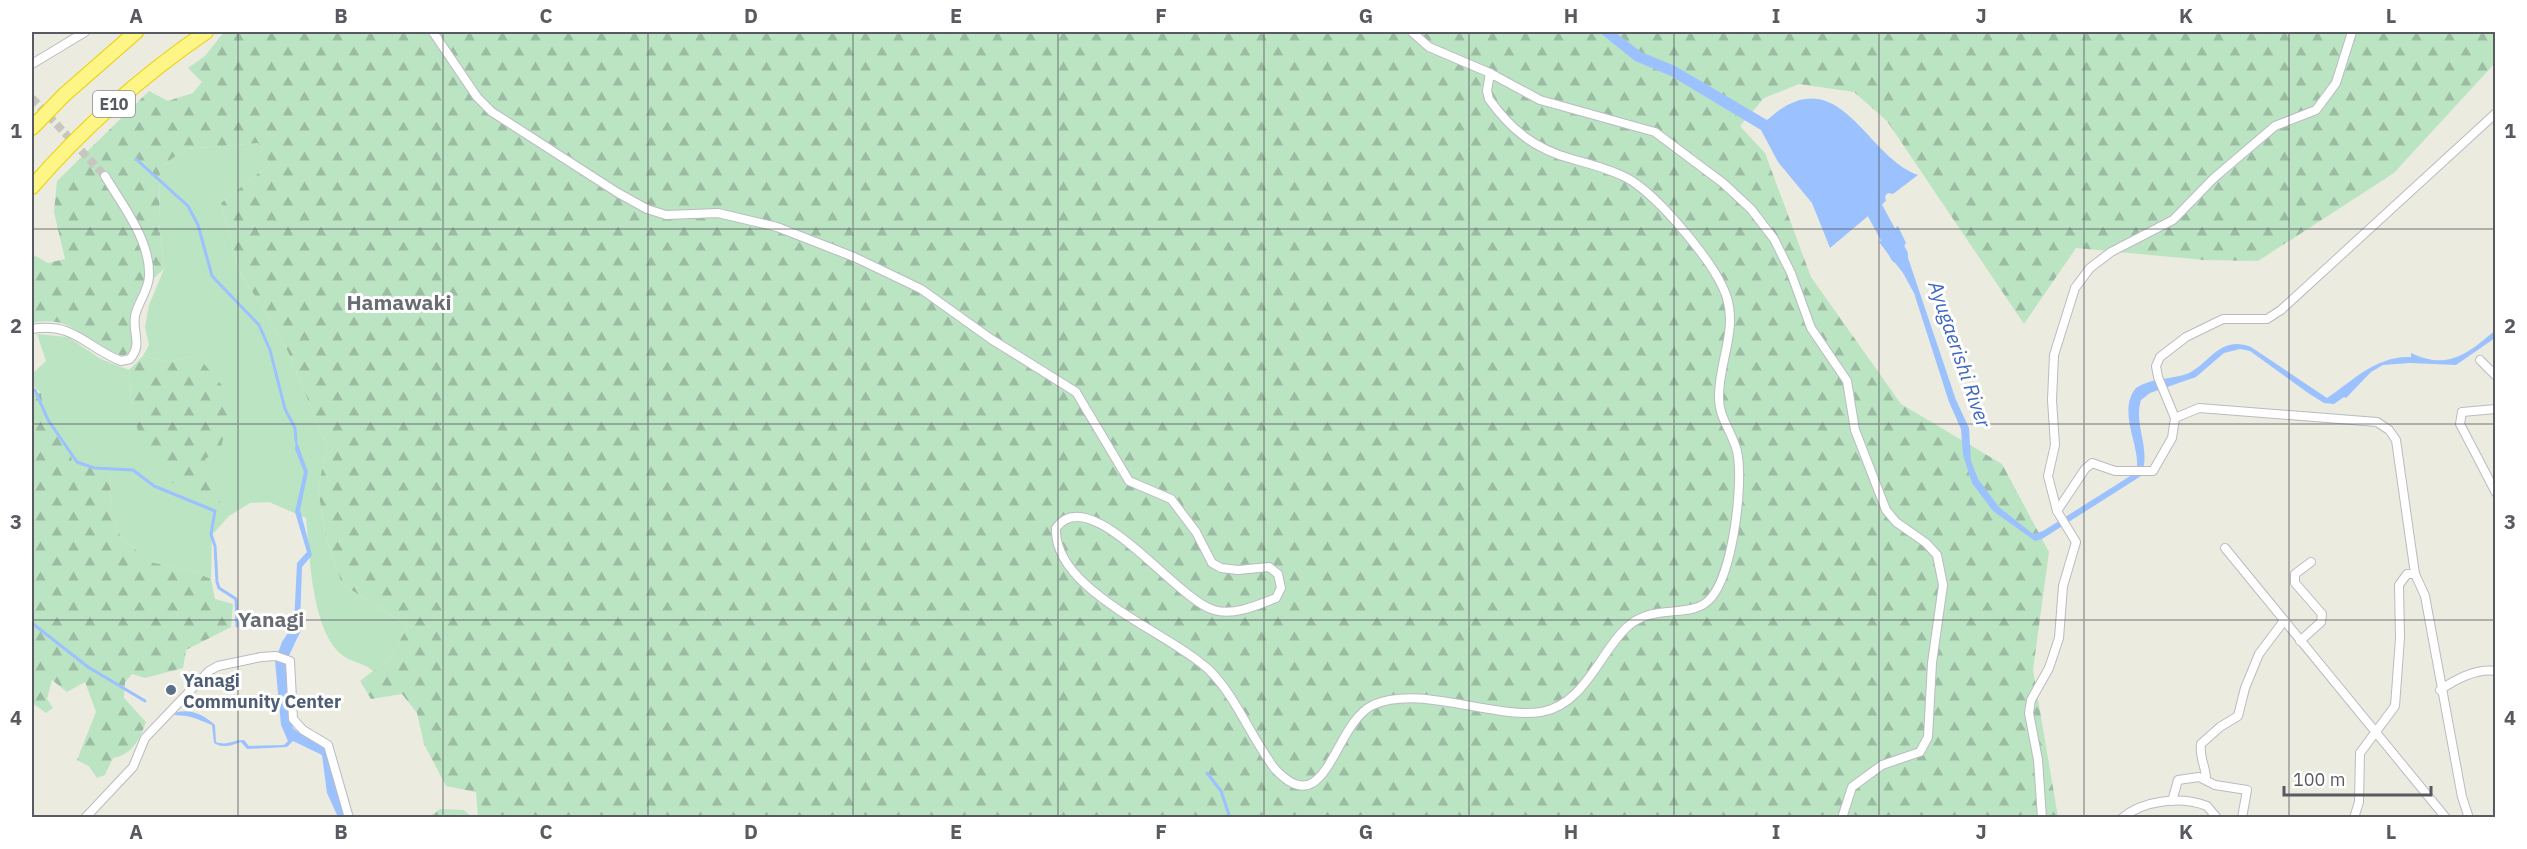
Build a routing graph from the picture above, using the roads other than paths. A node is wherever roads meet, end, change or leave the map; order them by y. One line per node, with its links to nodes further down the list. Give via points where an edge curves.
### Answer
1 (85, 32): 7 (street)
2 (136, 32): 10 (highway, E10, via 64,94)
3 (206, 32): 12 (highway, E10, via 164,61 99,117)
4 (433, 32): 8 (street, via 477,98 492,112 629,200 666,215 718,213 753,220 854,257 921,289 1076,392 1129,481 1171,499 1196,532 1212,563 1238,570 1269,567 1278,574 1281,588 1276,598 1268,601 1232,611 1214,610 1179,589 1107,526 1081,516 1066,519 1056,528 1057,542 1067,564 1095,592 1211,672 1275,770 1287,782 1306,787 1325,771 1353,722 1376,704 1422,700 1538,712 1558,705 1587,680 1624,629 1635,621 1658,611 1691,609 1710,600 1730,556 1738,465 1737,450 1719,402 1730,322 1722,286 1687,236 1639,185 1522,137 1489,99)
5 (1412, 32): 8 (street, via 1429,47)
6 (2352, 32): 19 (street, via 2336,83 2316,110 2275,126 2214,178 2173,220 2111,252 2090,268 2075,288 2054,355 2055,445 2048,476)
7 (32, 64)
8 (1490, 73): 32 (street, via 1540,100 1655,132 1751,209 1774,239 1811,328 1847,381 1855,430 1886,510 1936,555 1943,585 1932,663 1928,737 1920,752 1882,765 1852,787)
9 (2496, 113): 17 (street, via 2282,310 2267,319 2223,320 2186,337 2160,357 2156,366 2158,377)
10 (32, 128)
11 (105, 177): 13 (street, via 137,230 148,260 147,288 135,319 137,351 130,359 121,361 65,329)
12 (32, 187)
13 (32, 329)
14 (2480, 360): 15 (street)
15 (2496, 376)
16 (2496, 409): 18 (street, via 2462,412 2460,424)
17 (2175, 418): 19 (street, via 2172,438 2153,471 2115,471 2092,463); 22 (street, via 2199,408 2377,422 2396,440)
18 (2496, 493)
19 (2059, 514): 33 (street, via 2076,542 2063,586 2059,639 2049,668 2031,700 2029,713 2038,760)
20 (2225, 548): 23 (street)
21 (2311, 562): 24 (street, via 2295,574 2295,583 2322,614 2321,622)
22 (2415, 574): 26 (street, via 2425,596); 27 (street, via 2407,574 2400,585 2395,706)
23 (2283, 622): 24 (street); 28 (street, via 2259,654 2238,716 2201,744)
24 (2300, 641): 27 (street)
25 (2496, 671): 26 (street, via 2484,669)
26 (2440, 690): 39 (street)
27 (2375, 732): 37 (street, via 2360,753 2360,802); 38 (street)
28 (2206, 779): 29 (street, via 2178,780); 36 (street, via 2215,785 2247,790)
29 (2172, 801): 34 (street, via 2144,806); 35 (street, via 2207,806)
30 (85, 818): 31 (street, via 127,774 145,738 209,671 244,659 276,656 290,661 293,719 303,730 328,744)
31 (349, 818)
32 (1842, 818)
33 (2042, 818)
34 (2122, 818)
35 (2217, 818)
36 (2242, 818)
37 (2354, 818)
38 (2446, 818)
39 (2469, 818)

